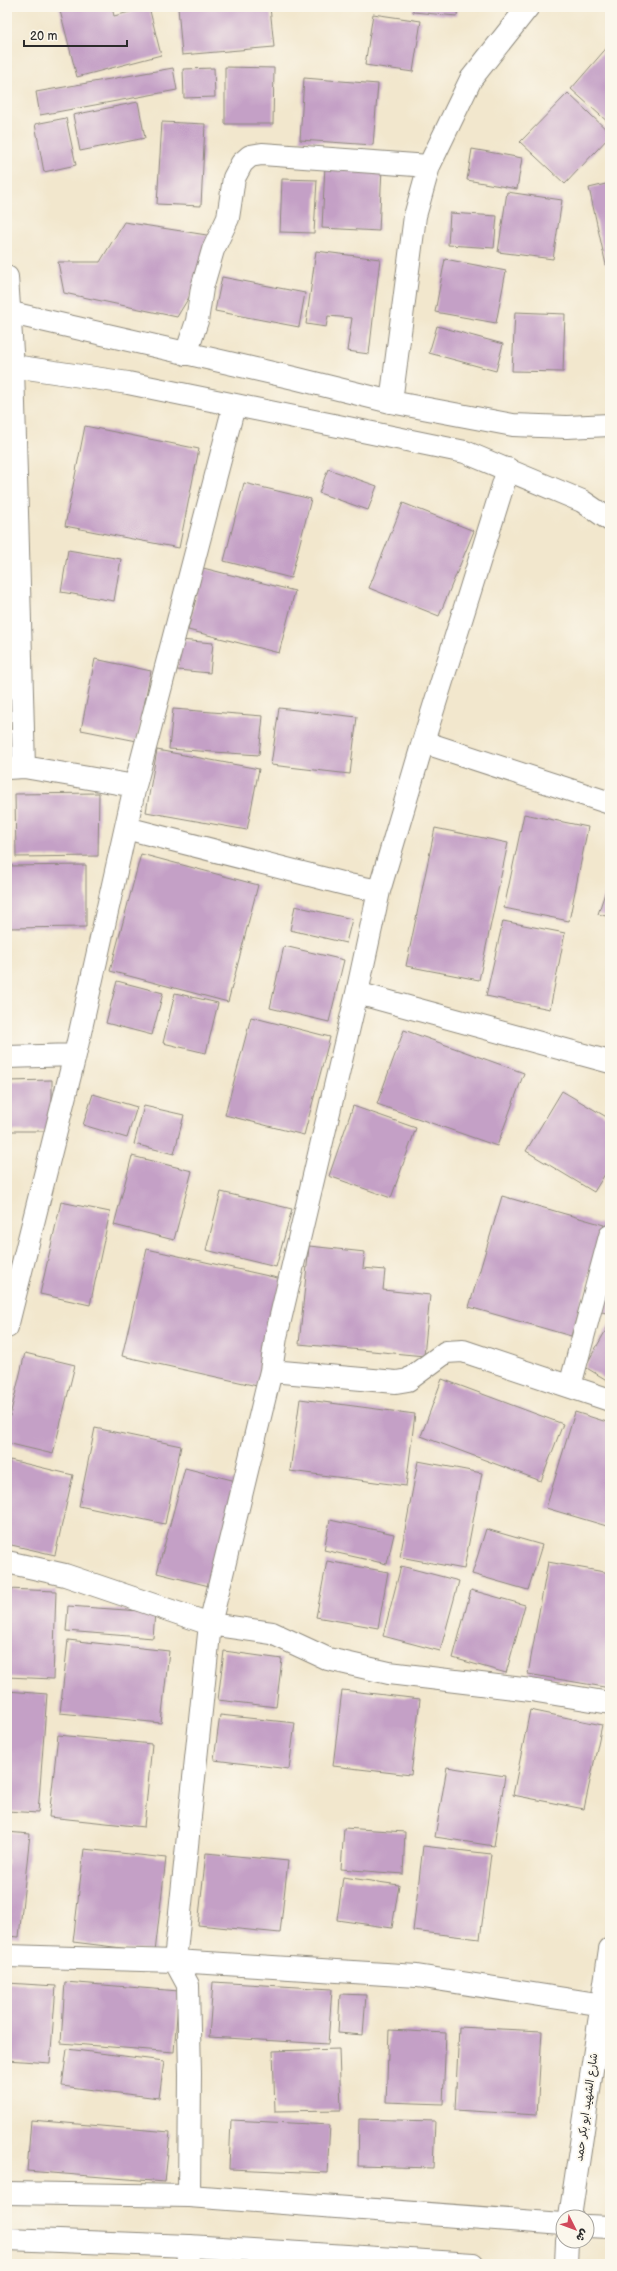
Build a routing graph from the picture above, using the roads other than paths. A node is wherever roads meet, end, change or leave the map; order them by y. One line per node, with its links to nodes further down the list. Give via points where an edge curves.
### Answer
1 (528, 7): 2 (street, via 471,79)
2 (429, 166): 5 (street, via 262,154 250,156 242,163 234,178 228,218 213,250 202,288 197,321); 7 (street, via 415,216)
3 (7, 277): 4 (street)
4 (9, 313): 5 (street); 6 (street)
5 (186, 354): 7 (street)
6 (10, 366): 8 (street, via 128,383); 13 (street)
7 (391, 402): 9 (street, via 513,424 567,427)
8 (234, 406): 10 (street, via 285,414 466,452); 14 (street)
9 (610, 424)
10 (508, 469): 11 (street, via 582,502); 12 (street)
11 (610, 520)
12 (423, 742): 15 (street); 17 (street)
13 (15, 768): 14 (street)
14 (135, 786): 16 (street)
15 (610, 803)
16 (126, 828): 17 (street); 19 (street)
17 (379, 891): 18 (street)
18 (358, 993): 21 (street); 24 (street, via 276,1337)
19 (75, 1055): 20 (street); 23 (street)
20 (7, 1057)
21 (610, 1062)
22 (610, 1236): 25 (street)
23 (7, 1327)
24 (271, 1371): 25 (street, via 396,1382 408,1380 446,1352 463,1351); 28 (street)
25 (570, 1386): 26 (street)
26 (610, 1400)
27 (7, 1562): 28 (street, via 65,1576)
28 (210, 1624): 29 (street, via 272,1633 328,1659 389,1673 531,1690); 32 (street)
29 (610, 1703)
30 (610, 1949): 33 (street, شارع الشهيد ابو بكر حمد)
31 (7, 1956): 32 (street)
32 (175, 1961): 33 (street, via 417,1976); 35 (street, via 188,1985)
33 (606, 2005): 36 (street, شارع الشهيد ابو بكر حمد)
34 (7, 2193): 35 (street)
35 (189, 2196): 37 (street)
36 (571, 2209)
37 (555, 2223)
38 (595, 2226): 39 (street)
39 (610, 2227)
40 (7, 2239): 42 (street)
41 (567, 2249): 44 (street)
42 (188, 2255): 43 (street)
43 (473, 2264)
44 (566, 2264)

